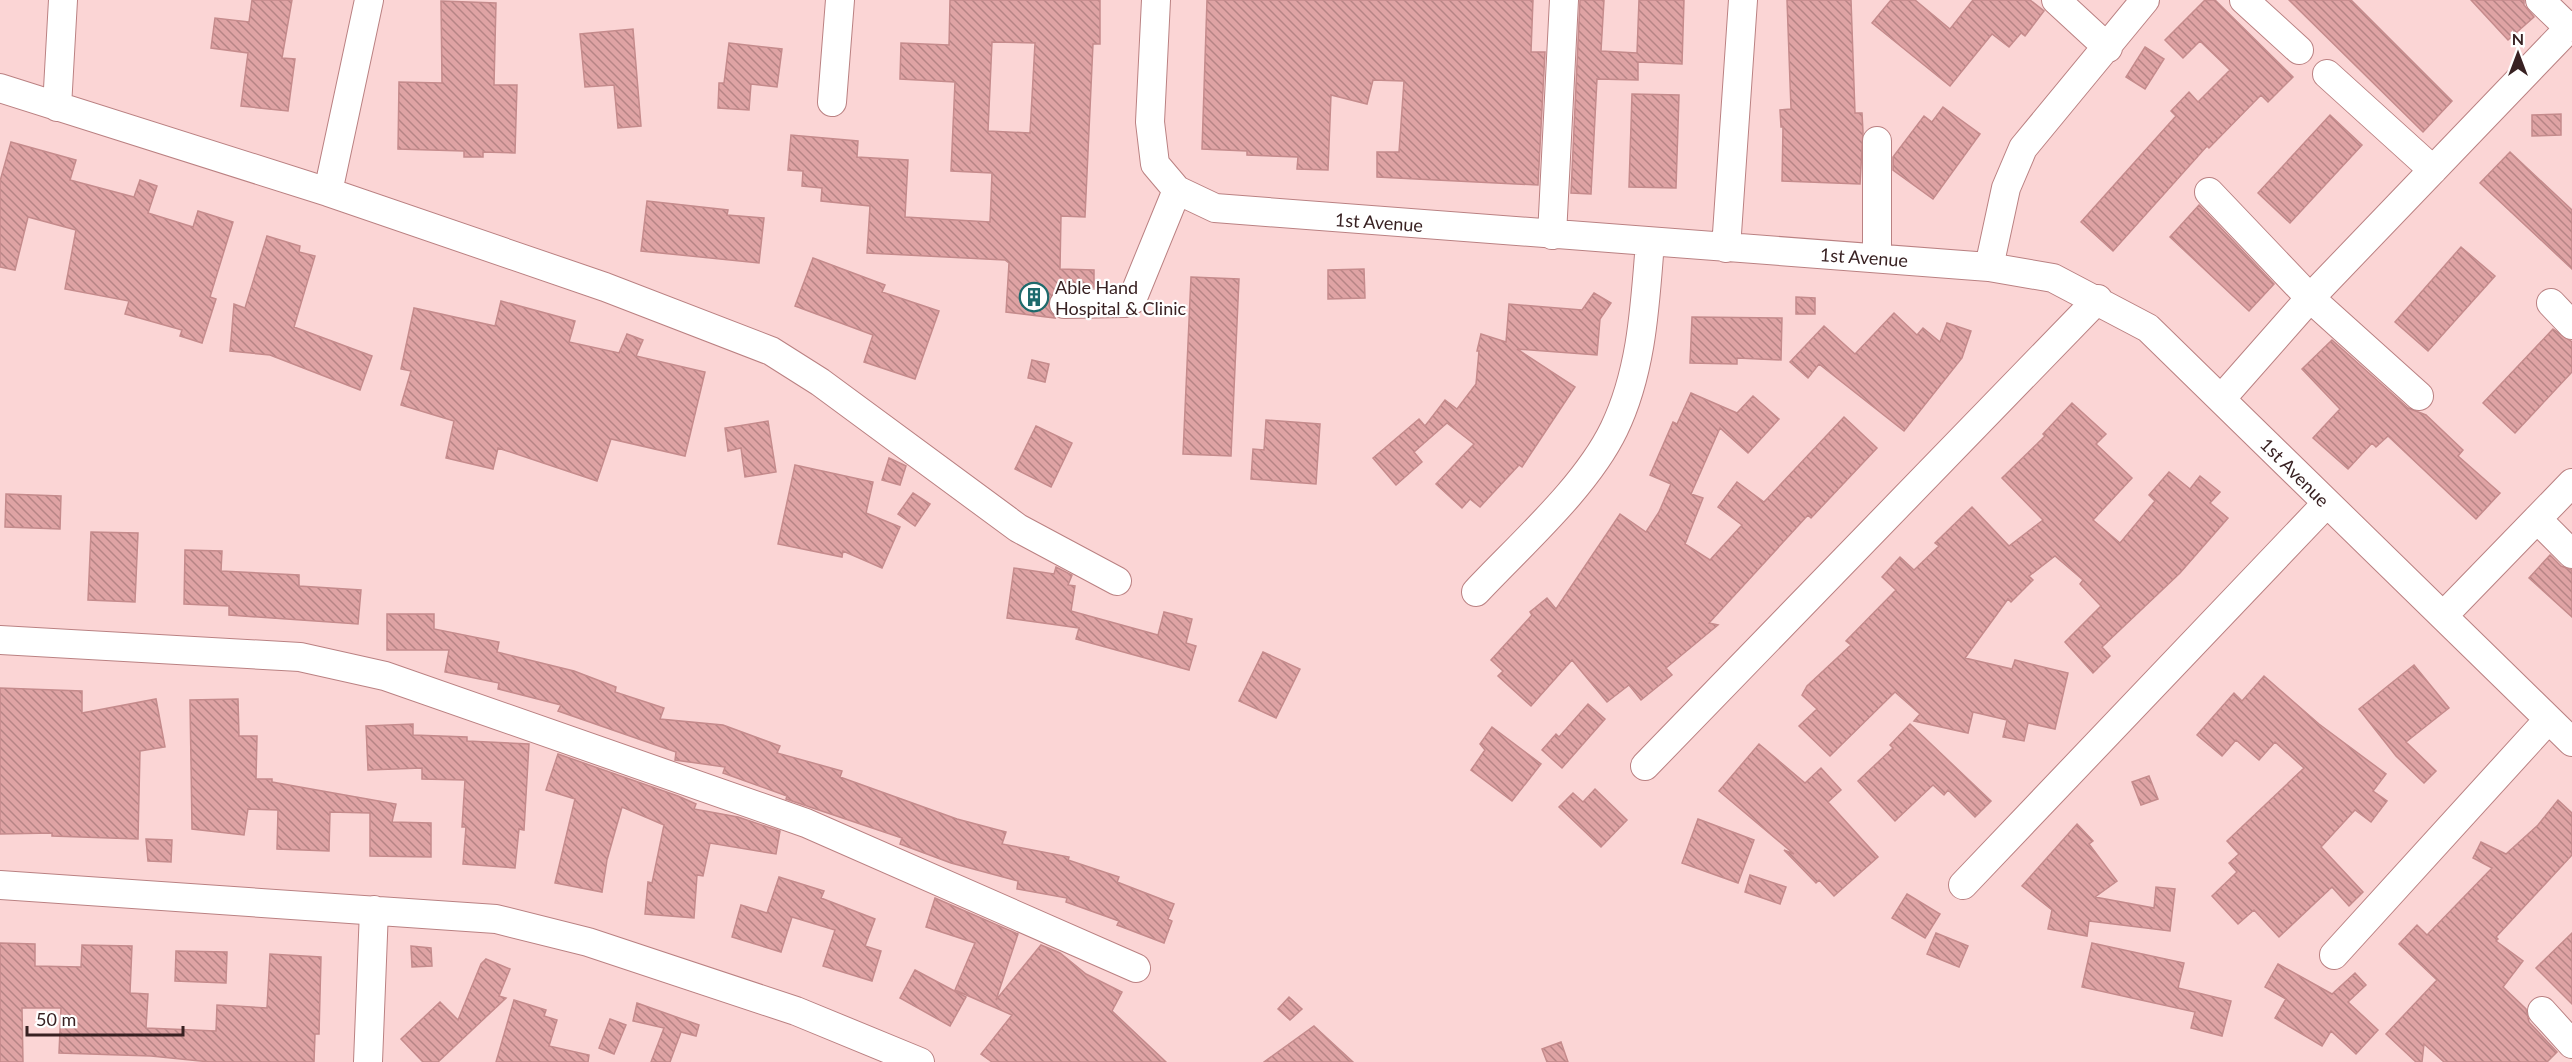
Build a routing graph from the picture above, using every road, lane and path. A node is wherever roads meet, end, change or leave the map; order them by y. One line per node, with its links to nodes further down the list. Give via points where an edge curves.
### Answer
1 (63, 0): 17 (street)
2 (369, 0): 21 (street)
3 (840, 0): 16 (street)
4 (1156, 0): 20 (street, 1st Avenue, via 1150,122 1155,164)
5 (1564, 0): 23 (street)
6 (1743, 0): 25 (street)
7 (2056, 0): 12 (street)
8 (2145, 0): 12 (street)
9 (2244, 0): 13 (street)
10 (2540, 0): 11 (street)
11 (2570, 27): 19 (street)
12 (2108, 48): 27 (street, via 2023,148 2006,188)
13 (2299, 50)
14 (2327, 74): 19 (street)
15 (0, 88): 17 (street)
16 (832, 102)
17 (57, 107): 21 (street)
18 (1877, 141): 26 (street)
19 (2433, 170): 28 (street)
20 (1177, 190): 23 (street, 1st Avenue, via 1215,208); 31 (street, via 1132,300)
21 (328, 192): 39 (street, via 605,287 771,351 820,382 1018,528)
22 (2209, 192): 28 (street)
23 (1552, 234): 24 (street, 1st Avenue)
24 (1650, 242): 25 (street, 1st Avenue); 40 (street, via 1635,371 1614,429 1587,474)
25 (1726, 248): 26 (street, 1st Avenue)
26 (1877, 257): 27 (street, 1st Avenue)
27 (1989, 267): 29 (street, 1st Avenue, via 2053,278)
28 (2310, 298): 33 (street); 34 (street)
29 (2098, 299): 34 (street, 1st Avenue, via 2148,328); 45 (street)
30 (2551, 303): 32 (street)
31 (1064, 304)
32 (2572, 325)
33 (2419, 396)
34 (2221, 399): 36 (street, 1st Avenue)
35 (2572, 483): 37 (street)
36 (2326, 504): 41 (street, 1st Avenue); 47 (street)
37 (2537, 519): 38 (street); 41 (street)
38 (2572, 554)
39 (1117, 581)
40 (1476, 592)
41 (2443, 616): 43 (street, 1st Avenue)
42 (0, 640): 50 (street, via 300,657 384,676 806,823)
43 (2548, 720): 44 (street, 1st Avenue); 49 (street)
44 (2572, 742)
45 (1645, 766)
46 (0, 885): 48 (street)
47 (1963, 885)
48 (374, 910): 53 (street); 54 (street, via 496,920 588,942 796,1011)
49 (2334, 955)
50 (1136, 968)
51 (2542, 1011): 52 (street)
52 (2572, 1044)
53 (368, 1062)
54 (921, 1062)

